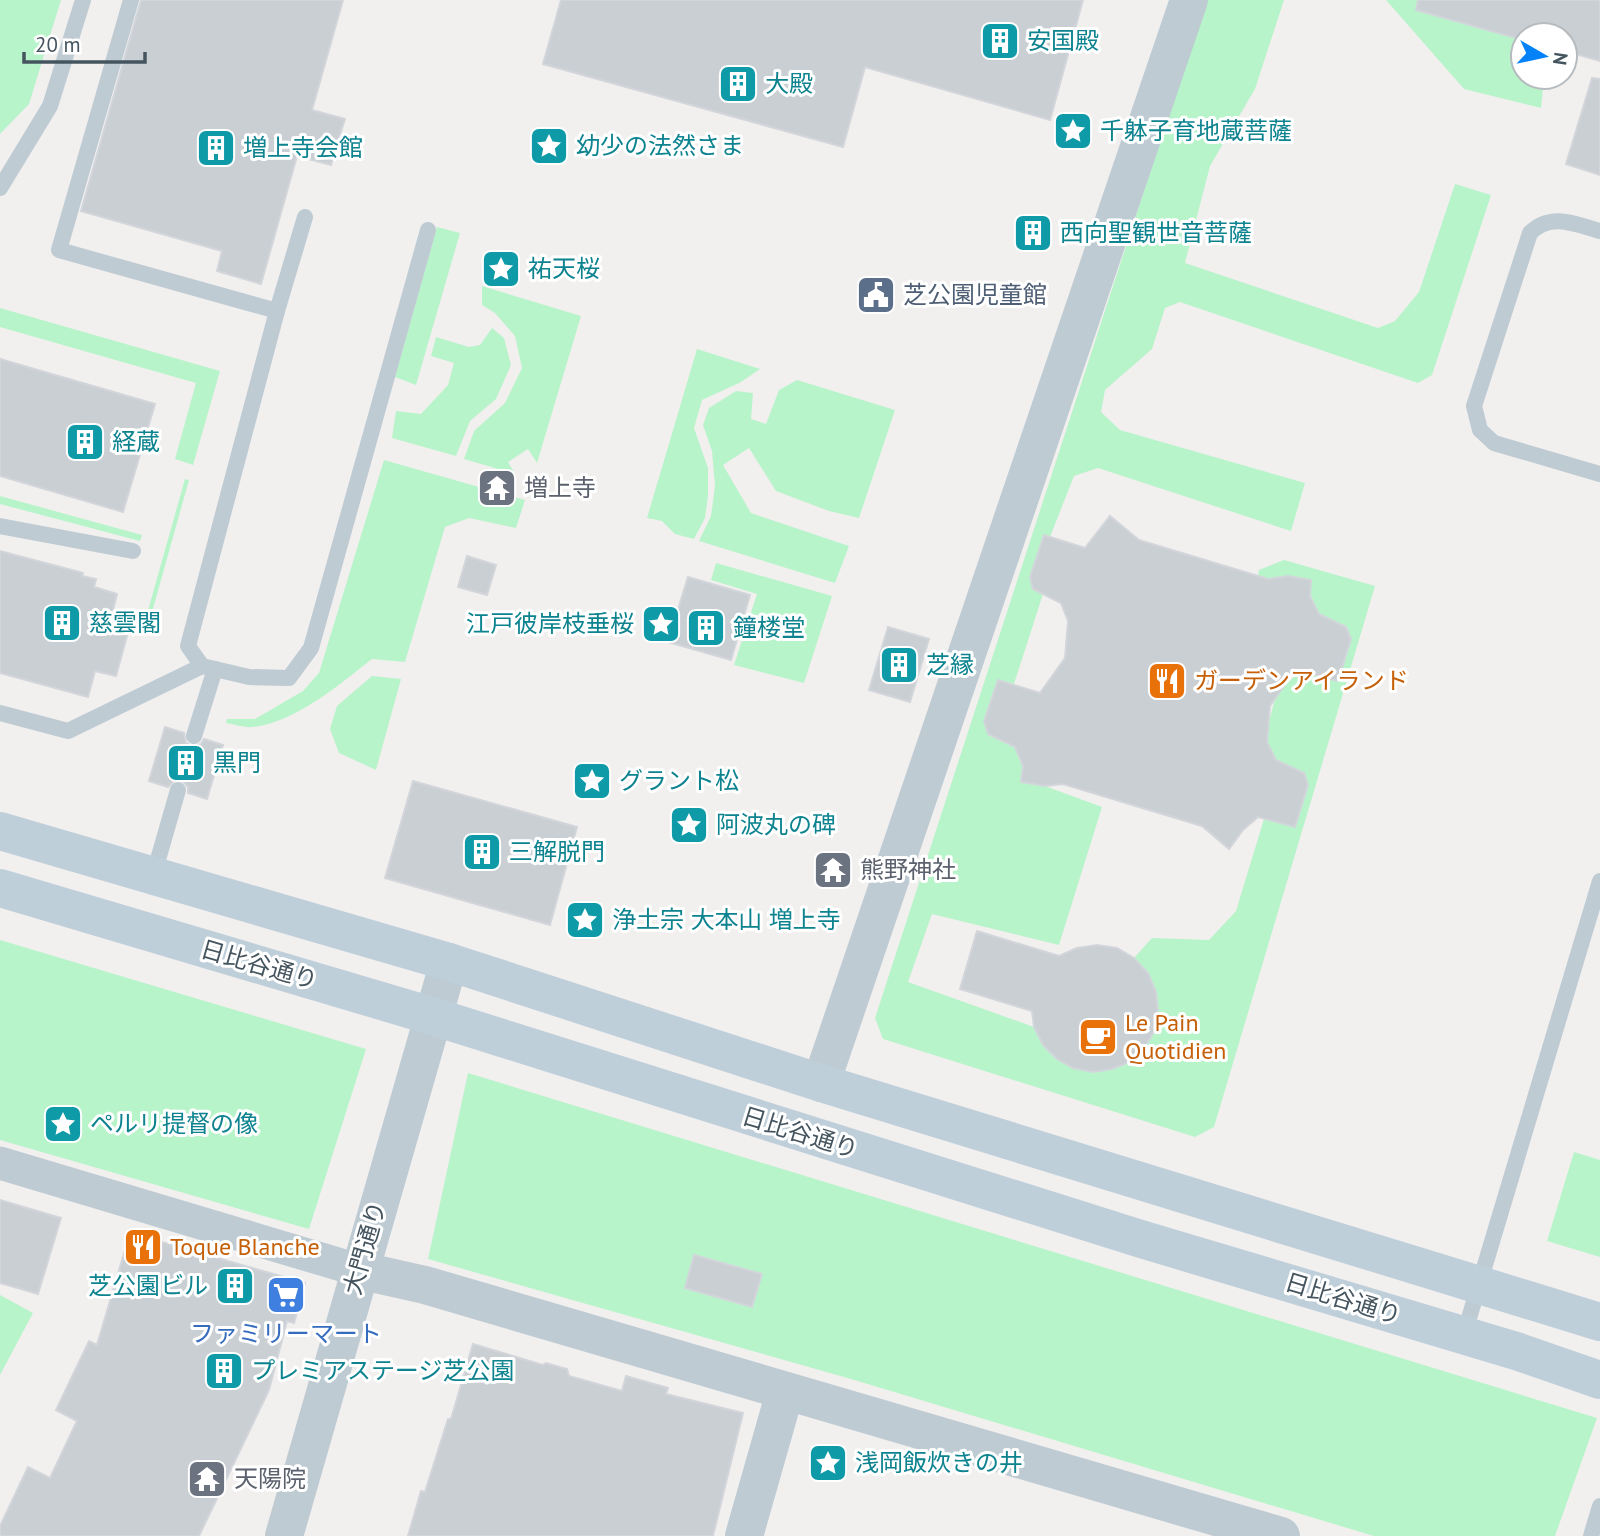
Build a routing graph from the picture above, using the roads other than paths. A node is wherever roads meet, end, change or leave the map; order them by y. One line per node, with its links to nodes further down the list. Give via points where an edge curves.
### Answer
1 (83, 0): 4 (lane, via 50,106)
2 (131, 0): 8 (lane, via 59,250)
3 (1189, 0): 22 (street)
4 (1, 183)
5 (305, 217): 8 (lane)
6 (428, 230): 12 (lane, via 311,648 289,678 249,677)
7 (1600, 231): 9 (lane, via 1551,220 1530,233 1474,406 1480,430 1494,443)
8 (277, 311): 12 (lane, via 188,646)
9 (1600, 474)
10 (0, 526): 11 (lane)
11 (133, 551)
12 (208, 667): 13 (lane, via 68,731); 14 (lane)
13 (0, 713)
14 (194, 736)
15 (178, 790): 17 (lane)
16 (0, 831): 17 (main road)
17 (153, 877): 20 (main road)
18 (1600, 881): 25 (lane)
19 (0, 888): 21 (main road, 日比谷通り)
20 (449, 962): 21 (street, 大門通り); 22 (main road)
21 (432, 1016): 24 (street, 大門通り); 27 (main road, 日比谷通り, via 839,1146)
22 (821, 1083): 25 (main road)
23 (0, 1163): 24 (street)
24 (358, 1270): 29 (street, via 425,1285); 31 (street, 大門通り)
25 (1480, 1284): 26 (main road); 27 (lane)
26 (1600, 1322)
27 (1464, 1335): 28 (main road, 日比谷通り)
28 (1600, 1380)
29 (785, 1392): 32 (street); 33 (street)
30 (1600, 1506): 34 (lane)
31 (284, 1536)
32 (744, 1536)
33 (1281, 1536)
34 (1591, 1536)

